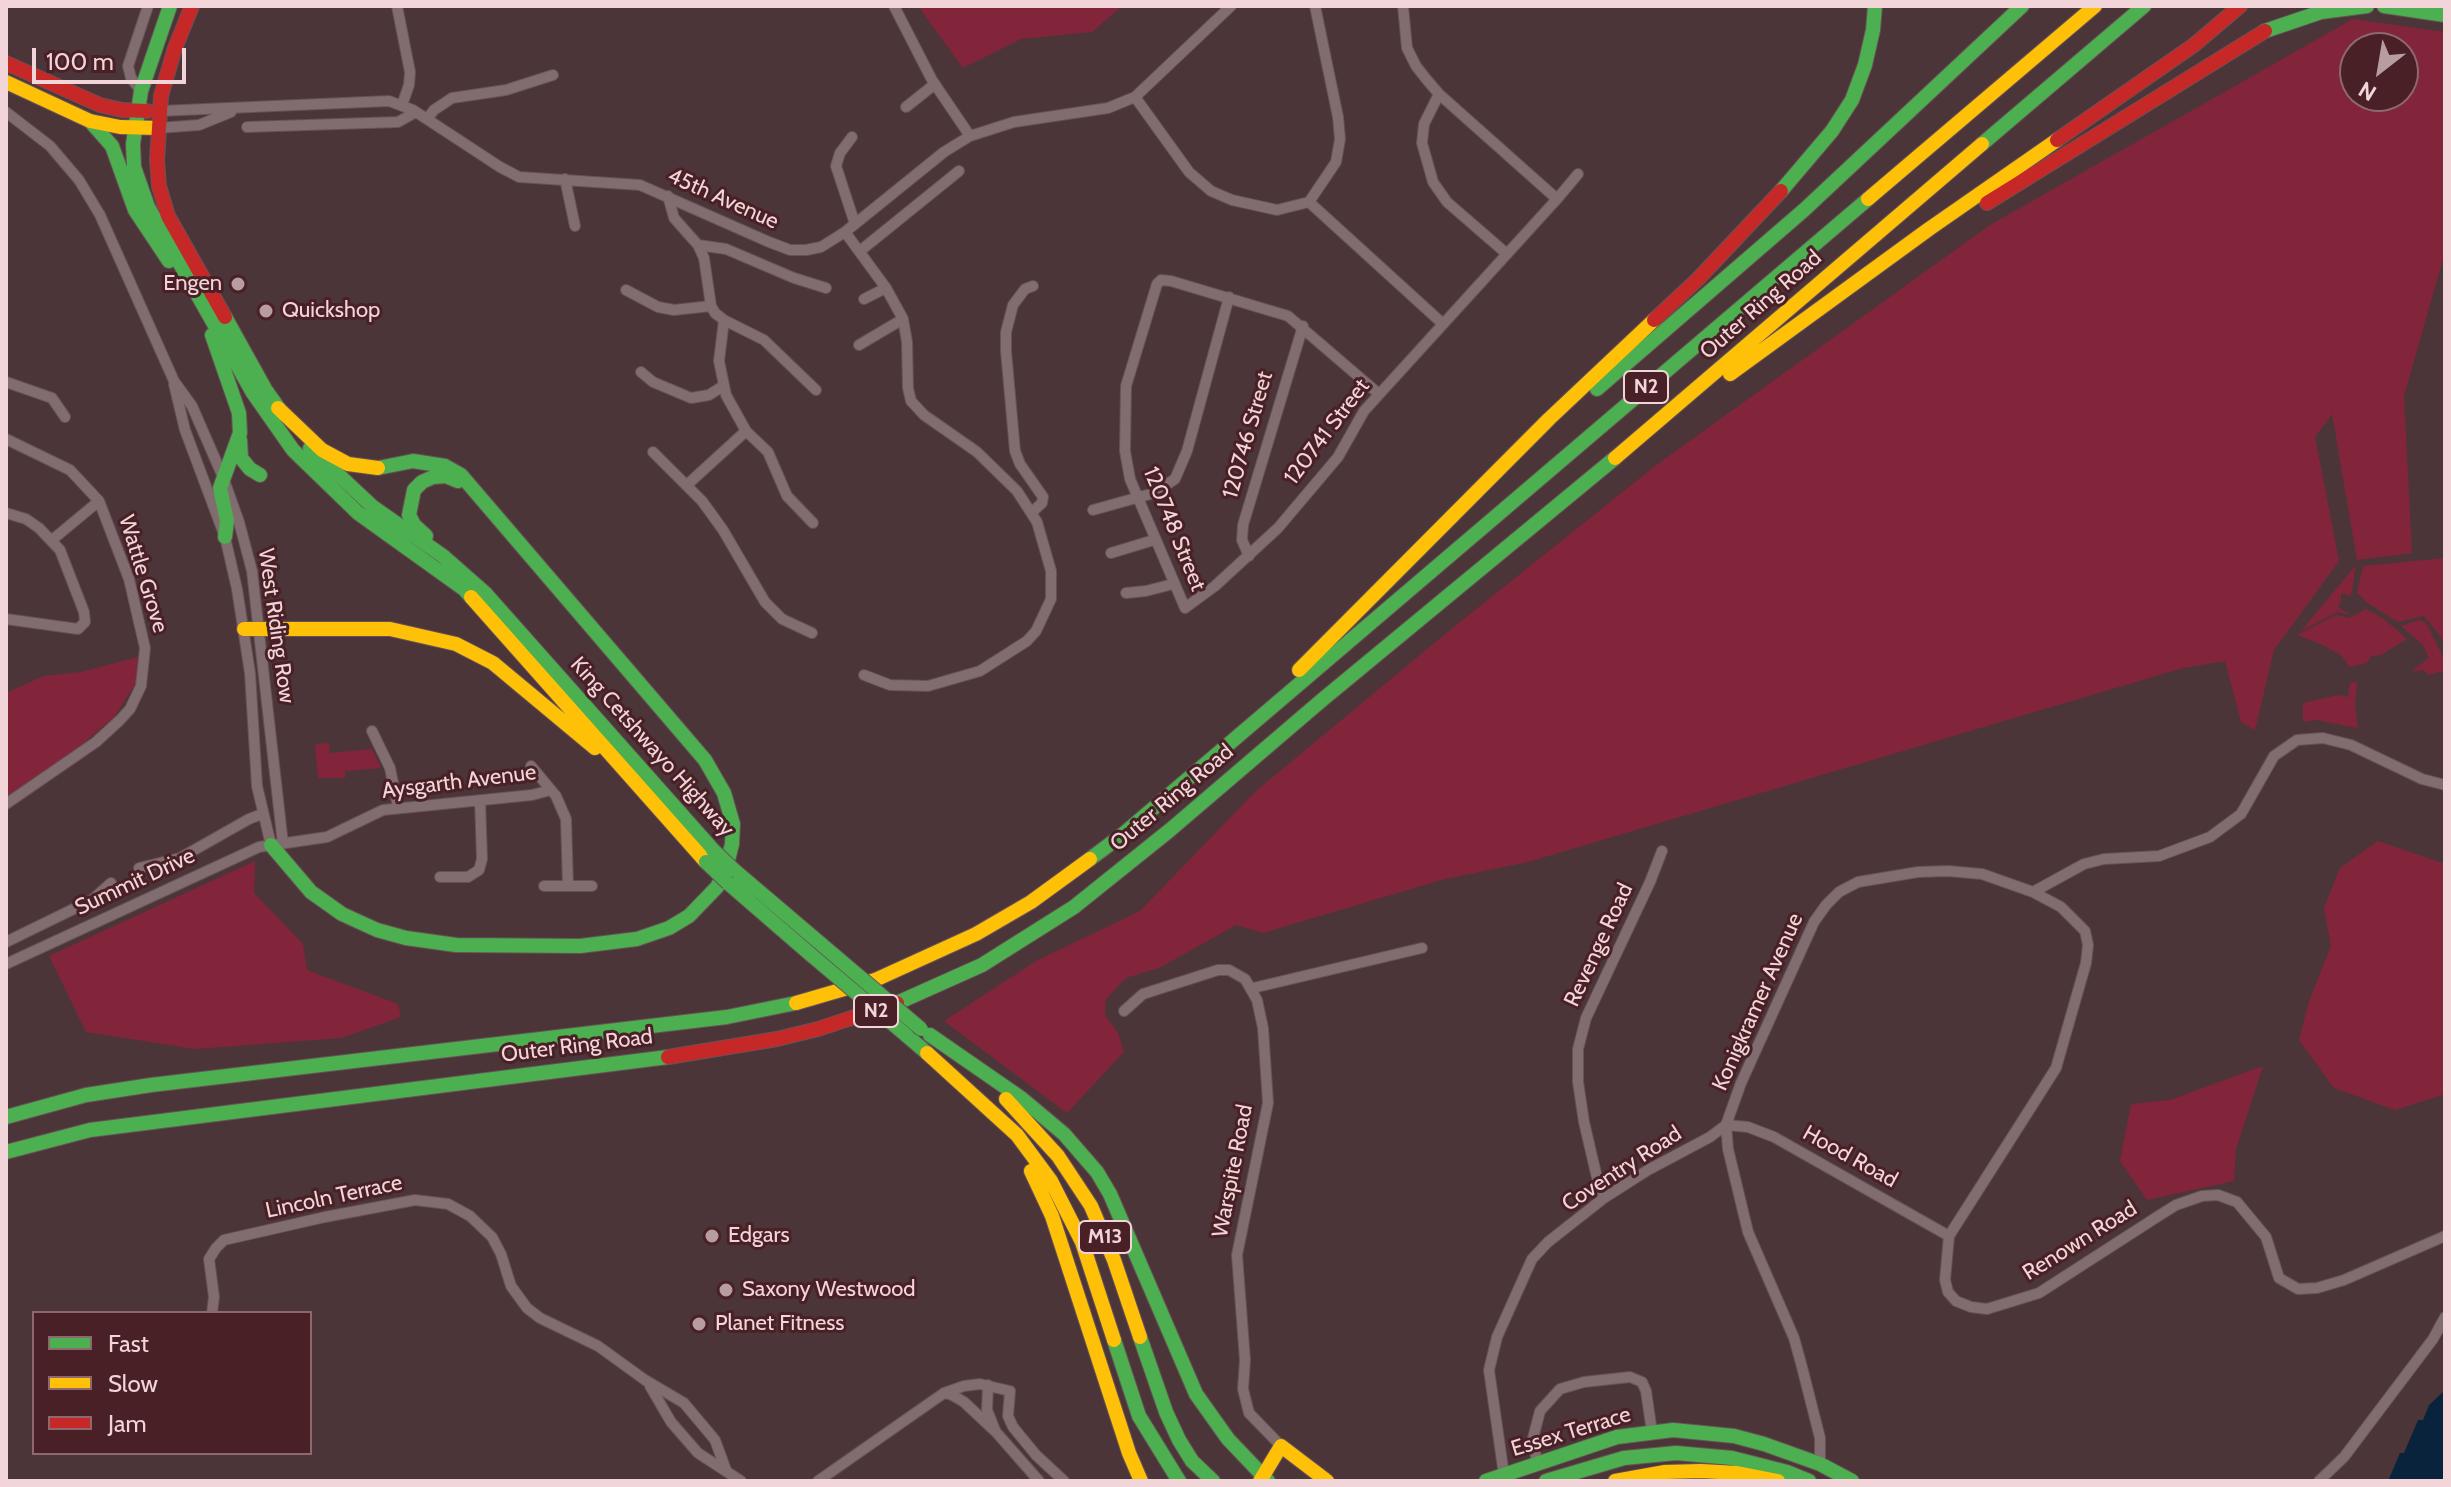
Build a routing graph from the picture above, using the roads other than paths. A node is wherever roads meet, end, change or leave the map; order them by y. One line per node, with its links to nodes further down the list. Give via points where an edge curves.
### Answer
1 (148, 6): 21 (street, via 128,66)
2 (170, 6): 21 (main road, King Cetshwayo Highway / M13)
3 (192, 6): 28 (main road, King Cetshwayo Highway / M13, via 175,48)
4 (397, 6): 24 (street, via 410,72)
5 (894, 6): 20 (street)
6 (1231, 6): 23 (street, 45th Avenue)
7 (1315, 6): 43 (street, via 1340,139 1336,162)
8 (1403, 6): 22 (street, via 1411,58)
9 (1875, 6): 82 (main road, via 1865,65 1852,100 1793,179 1698,279)
10 (2022, 6): 82 (main road, via 1804,210)
11 (2095, 6): 106 (main road, Outer Ring Road / N2)
12 (2144, 6): 79 (main road, Outer Ring Road / N2)
13 (2240, 6): 50 (main road, via 2194,45)
14 (2367, 6): 50 (main road, via 2321,12 2263,32)
15 (2384, 6): 16 (main road)
16 (2445, 15)
17 (6, 63): 27 (main road, via 100,105)
18 (553, 75): 31 (street, via 506,90 452,98)
19 (6, 82): 32 (main road)
20 (935, 84): 25 (street); 36 (street)
21 (141, 91): 27 (main road, King Cetshwayo Highway / M13)
22 (1439, 94): 42 (street); 49 (street, via 1424,124 1422,143 1433,182 1447,202)
23 (1135, 97): 36 (street, 45th Avenue, via 1108,108 1014,122); 43 (street, via 1189,172 1211,191 1277,210)
24 (402, 105): 26 (street, 45th Avenue, via 376,100); 30 (street, 45th Avenue)
25 (906, 107)
26 (237, 109): 28 (street, 45th Avenue); 35 (street, 45th Avenue, via 199,125)
27 (138, 111): 28 (main road); 34 (main road, King Cetshwayo Highway / M13)
28 (160, 111): 35 (main road, King Cetshwayo Highway / M13)
29 (6, 112): 65 (street, West Riding Row, via 50,146 79,180 100,215)
30 (416, 112): 31 (street, 45th Avenue); 33 (street, via 398,122)
31 (427, 119): 40 (street, 45th Avenue, via 519,177)
32 (90, 121): 34 (main road); 55 (main road, via 112,146 135,210 152,238)
33 (247, 127)
34 (135, 128): 35 (main road); 55 (main road, King Cetshwayo Highway / M13, via 133,159 140,190)
35 (158, 128): 70 (main road, King Cetshwayo Highway / M13, via 158,179 168,216)
36 (970, 136): 44 (street, 45th Avenue)
37 (852, 137): 44 (street, via 836,166)
38 (959, 171): 48 (street)
39 (1578, 174): 42 (street, 120741 Street)
40 (565, 179): 41 (street, 45th Avenue, via 623,182); 45 (street)
41 (668, 196): 46 (street, 45th Avenue, via 790,250 821,247); 47 (street, via 674,218)
42 (1557, 199): 49 (street, 120741 Street)
43 (1309, 202): 61 (street)
44 (855, 224): 46 (street, 45th Avenue)
45 (575, 226)
46 (845, 232): 48 (street)
47 (698, 245): 52 (street, via 726,249); 58 (street)
48 (860, 251): 53 (street)
49 (1507, 254): 61 (street, 120741 Street)
50 (1870, 271): 79 (main road)
51 (1033, 286): 85 (street, via 1013,305 1006,341 1015,451 1043,497)
52 (826, 288)
53 (886, 288): 57 (street); 59 (street)
54 (626, 290): 58 (street, via 658,307)
55 (199, 296): 73 (main road, via 236,398); 107 (main road, King Cetshwayo Highway / M13, via 253,393 293,450 358,513 464,589)
56 (1229, 297): 62 (street, via 1280,312); 81 (street, via 1179,473 1168,486); 81 (street, 120748 Street, via 1161,280 1154,291 1124,395 1126,465)
57 (864, 299)
58 (711, 306): 60 (street)
59 (903, 319): 63 (street); 85 (street, via 911,401 977,452)
60 (724, 320): 67 (street, via 719,361); 68 (street, via 764,340)
61 (1443, 324): 69 (street, 120741 Street)
62 (1303, 326): 69 (street); 92 (street, 120746 Street, via 1243,525)
63 (859, 345)
64 (641, 372): 67 (street, via 691,398)
65 (174, 381): 77 (street, West Riding Row, via 192,406); 88 (street, West Riding Row, via 185,430)
66 (6, 382): 71 (street, via 52,398)
67 (723, 386): 72 (street)
68 (816, 390)
69 (1379, 394): 92 (street, 120741 Street, via 1331,466)
70 (278, 408): 80 (main road, via 322,450 342,461 370,468 413,461 445,466); 93 (main road, King Cetshwayo Highway / M13, via 338,478)
71 (65, 417)
72 (746, 431): 78 (street); 87 (street, via 768,452 787,496)
73 (240, 433): 76 (main road, via 241,458); 77 (main road)
74 (6, 439): 83 (street, Wattle Grove, via 70,470)
75 (653, 452): 78 (street)
76 (260, 475)
77 (223, 477): 88 (main road, via 219,492 227,521); 99 (street, West Riding Row, via 252,571)
78 (688, 484): 100 (street, via 723,530 765,602 782,619)
79 (1580, 488): 136 (main road, Outer Ring Road / N2, via 1084,900 1006,952 919,995 818,1029 722,1049 90,1130)
80 (478, 495): 93 (main road, via 441,475 418,485 409,505 414,525); 114 (main road, via 716,777 733,824 729,858 717,887 689,916 637,939 580,946 456,945 406,938 354,921 311,892)
81 (1138, 497): 84 (street); 90 (street, 120748 Street)
82 (1471, 498): 106 (main road)
83 (99, 501): 89 (street); 111 (street, Wattle Grove, via 141,622 141,686 130,709 109,731)
84 (1093, 510)
85 (1032, 512): 101 (street, via 1049,558 1052,588 1047,611 1027,641 980,671 941,683 890,685)
86 (6, 513): 89 (street, via 33,523)
87 (813, 523)
88 (225, 537): 98 (street, West Riding Row)
89 (52, 540): 97 (street, via 67,565 85,622 78,629)
90 (1154, 540): 91 (street); 94 (street, 120748 Street)
91 (1111, 553)
92 (1249, 556): 96 (street, 120741 Street)
93 (473, 582): 116 (main road, King Cetshwayo Highway / M13)
94 (1173, 584): 95 (street); 96 (street, 120748 Street)
95 (1126, 593)
96 (1185, 608)
97 (6, 619)
98 (244, 629): 99 (main road); 103 (street, West Riding Row)
99 (260, 629): 102 (street, West Riding Row); 107 (main road, via 373,628 456,644 517,680)
100 (812, 633)
101 (864, 675)
102 (266, 684): 103 (street); 114 (street, West Riding Row)
103 (251, 685): 113 (street, West Riding Row)
104 (372, 731): 112 (street, via 390,768)
105 (531, 766): 109 (street)
106 (1198, 771): 134 (main road, Outer Ring Road / N2, via 1031,902 910,966 833,993 727,1017 151,1085 86,1095)
107 (635, 782): 116 (main road, King Cetshwayo Highway / M13)
108 (2445, 785): 123 (street, via 2351,745 2323,738 2297,740 2274,756 2241,814 2210,837 2159,856 2084,864)
109 (551, 790): 110 (street, Aysgarth Avenue); 121 (street, via 568,829)
110 (480, 800): 112 (street, Aysgarth Avenue); 118 (street, via 479,870 468,877)
111 (6, 804)
112 (398, 807): 114 (street, Aysgarth Avenue, via 366,816 327,837)
113 (262, 814): 114 (street, West Riding Row); 117 (street, via 180,858)
114 (278, 849): 125 (street, Summit Drive, via 249,851)
115 (1662, 851): 137 (street, Revenge Road, via 1586,1018 1578,1049 1584,1122)
116 (710, 856): 128 (main road, King Cetshwayo Highway / M13, bridge)
117 (139, 868)
118 (440, 877)
119 (111, 883): 124 (street)
120 (544, 886): 121 (street)
121 (568, 886): 122 (street)
122 (592, 886)
123 (2033, 892): 135 (street, Konigkramer Avenue, via 1982,874 1948,871 1878,878 1839,892 1808,935); 138 (street, Renown Road, via 2061,907 2085,931 2086,963 2056,1068)
124 (62, 916): 125 (street); 126 (street)
125 (70, 934): 129 (street, Summit Drive)
126 (6, 942)
127 (1422, 948): 130 (street)
128 (815, 949): 132 (main road, King Cetshwayo Highway / M13, bridge); 133 (main road, King Cetshwayo Highway / M13, bridge)
129 (6, 964)
130 (1253, 988): 131 (street, via 1239,975 1218,970 1143,994); 148 (street, Warspite Road, via 1263,1028 1268,1103 1237,1255 1243,1389 1249,1413)
131 (1124, 1011)
132 (925, 1032): 156 (main road, via 1045,1117 1097,1172 1196,1394); 162 (main road, King Cetshwayo Highway / M13, via 1018,1110 1077,1183 1114,1260 1179,1440)
133 (927, 1053): 155 (main road, via 1012,1141 1035,1176); 161 (main road, King Cetshwayo Highway / M13, via 1017,1135 1051,1181 1082,1242 1139,1416)
134 (6, 1117)
135 (1726, 1125): 137 (street, Coventry Road); 138 (street, Hood Road, via 1774,1137); 151 (street, Konigkramer Avenue, via 1748,1232 1794,1338 1820,1438)
136 (6, 1152)
137 (1604, 1198): 154 (street, Coventry Road, via 1532,1259 1497,1337 1489,1370)
138 (1949, 1236): 139 (street, Renown Road, via 1948,1292 1956,1301 1987,1309 2039,1293 2168,1210 2202,1196 2218,1195 2243,1208 2266,1237 2279,1278 2298,1289 2344,1280)
139 (2445, 1236)
140 (212, 1311): 142 (street, Lincoln Terrace, via 209,1259 224,1240 428,1200 455,1207 486,1230 515,1294 527,1308 598,1346)
141 (2445, 1317): 170 (street, via 2344,1457)
142 (645, 1380): 147 (street, Lincoln Terrace, via 684,1403); 149 (street, Lincoln Terrace)
143 (988, 1385): 144 (street); 145 (street, via 987,1410); 160 (street, via 1010,1391 1008,1416 1013,1427)
144 (944, 1393): 145 (street, via 964,1402); 158 (street)
145 (996, 1432): 159 (street)
146 (1652, 1432): 150 (main road, Essex Terrace, via 1617,1437); 150 (street, via 1642,1382 1630,1377 1584,1382 1560,1389 1540,1411 1533,1438); 151 (main road, Essex Terrace, via 1734,1436)
147 (715, 1440): 149 (street); 152 (street, Lincoln Terrace)
148 (1281, 1446): 153 (main road); 156 (main road)
149 (698, 1453): 152 (street, Lincoln Terrace)
150 (1537, 1464): 154 (main road, Essex Terrace)
151 (1820, 1464): 169 (main road, Essex Terrace)
152 (726, 1470): 157 (street, Lincoln Terrace)
153 (1307, 1475): 163 (main road)
154 (1504, 1475): 164 (main road, Essex Terrace)
155 (1138, 1479)
156 (1263, 1479)
157 (741, 1481)
158 (818, 1481)
159 (1039, 1481)
160 (1064, 1481)
161 (1179, 1481)
162 (1213, 1481)
163 (1327, 1481)
164 (1486, 1481)
165 (1546, 1481): 168 (main road, via 1624,1458 1676,1453 1744,1461)
166 (1615, 1481): 167 (main road, via 1701,1471)
167 (1778, 1481)
168 (1809, 1481)
169 (1852, 1481)
170 (2319, 1481)

